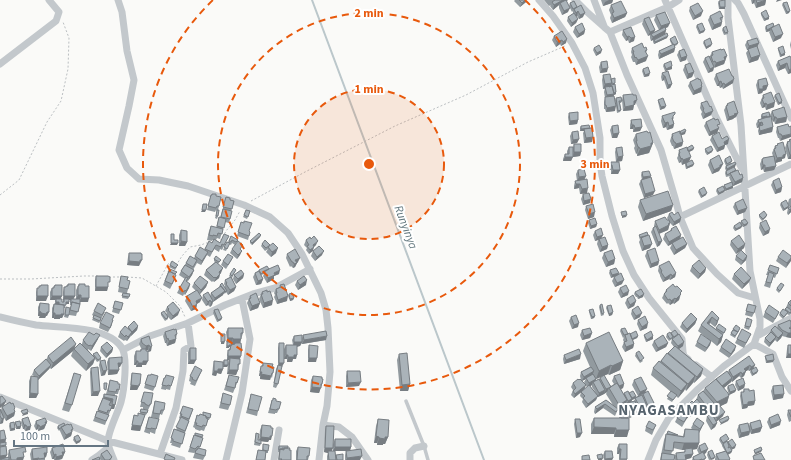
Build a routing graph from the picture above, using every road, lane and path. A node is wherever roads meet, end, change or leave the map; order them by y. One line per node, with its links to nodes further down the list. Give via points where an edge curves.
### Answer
1 (48, 0): 10 (street)
2 (118, 0): 20 (street, via 134,80 119,150 127,168 139,179 188,186)
3 (539, 0): 13 (street)
4 (575, 0): 11 (street)
5 (594, 0): 11 (street)
6 (679, 0): 9 (street)
7 (728, 0): 17 (street)
8 (735, 0): 15 (street, via 744,14)
9 (667, 3): 12 (street); 17 (street, via 715,114)
10 (59, 12): 14 (street, via 56,22); 19 (path, via 69,38 68,69 61,101 47,122 19,180)
11 (604, 27): 12 (street)
12 (610, 32): 21 (street, via 661,150)
13 (572, 43): 20 (path, via 528,62 466,95 395,126); 37 (street, via 586,68 600,138 602,176 623,251 649,298 682,339 684,356)
14 (0, 64)
15 (791, 118)
16 (791, 164): 18 (street)
17 (744, 173): 18 (street)
18 (745, 186): 21 (street); 29 (street, via 750,271)
19 (0, 195)
20 (244, 205): 22 (path, via 219,242); 24 (street, via 270,217 288,233)
21 (680, 217): 29 (street, via 694,248 717,274 738,293)
22 (215, 243)
23 (211, 244): 28 (path, via 190,246 177,264 168,264)
24 (310, 269): 30 (street, via 275,288); 41 (street, via 321,293 328,328 330,372)
25 (98, 276): 27 (path)
26 (105, 277): 28 (path, via 142,278)
27 (0, 279)
28 (156, 286): 33 (path, via 180,306)
29 (755, 298): 34 (street, via 760,319)
30 (242, 299): 33 (street); 49 (street, via 250,339 242,393)
31 (0, 317): 36 (street, via 35,325 87,329 116,341)
32 (791, 318): 34 (street)
33 (188, 323): 36 (street, via 150,336); 45 (street, via 191,346 184,350 184,371 176,408)
34 (757, 336): 35 (street)
35 (754, 344): 37 (street); 38 (street, via 774,354)
36 (123, 350): 43 (street, via 125,365 121,403)
37 (712, 377): 55 (street, via 669,418)
38 (791, 391)
39 (0, 397): 43 (street)
40 (406, 401): 44 (lane)
41 (323, 425): 51 (street); 52 (street, via 339,427 352,437)
42 (279, 430): 50 (street)
43 (108, 444): 45 (street); 46 (street); 47 (street)
44 (424, 446): 53 (street, via 415,448 410,453); 54 (lane)
45 (160, 454): 48 (street)
46 (92, 460)
47 (114, 460)
48 (182, 460)
49 (226, 460)
50 (274, 460)
51 (319, 460)
52 (368, 460)
53 (410, 460)
54 (428, 460)
55 (648, 460)

